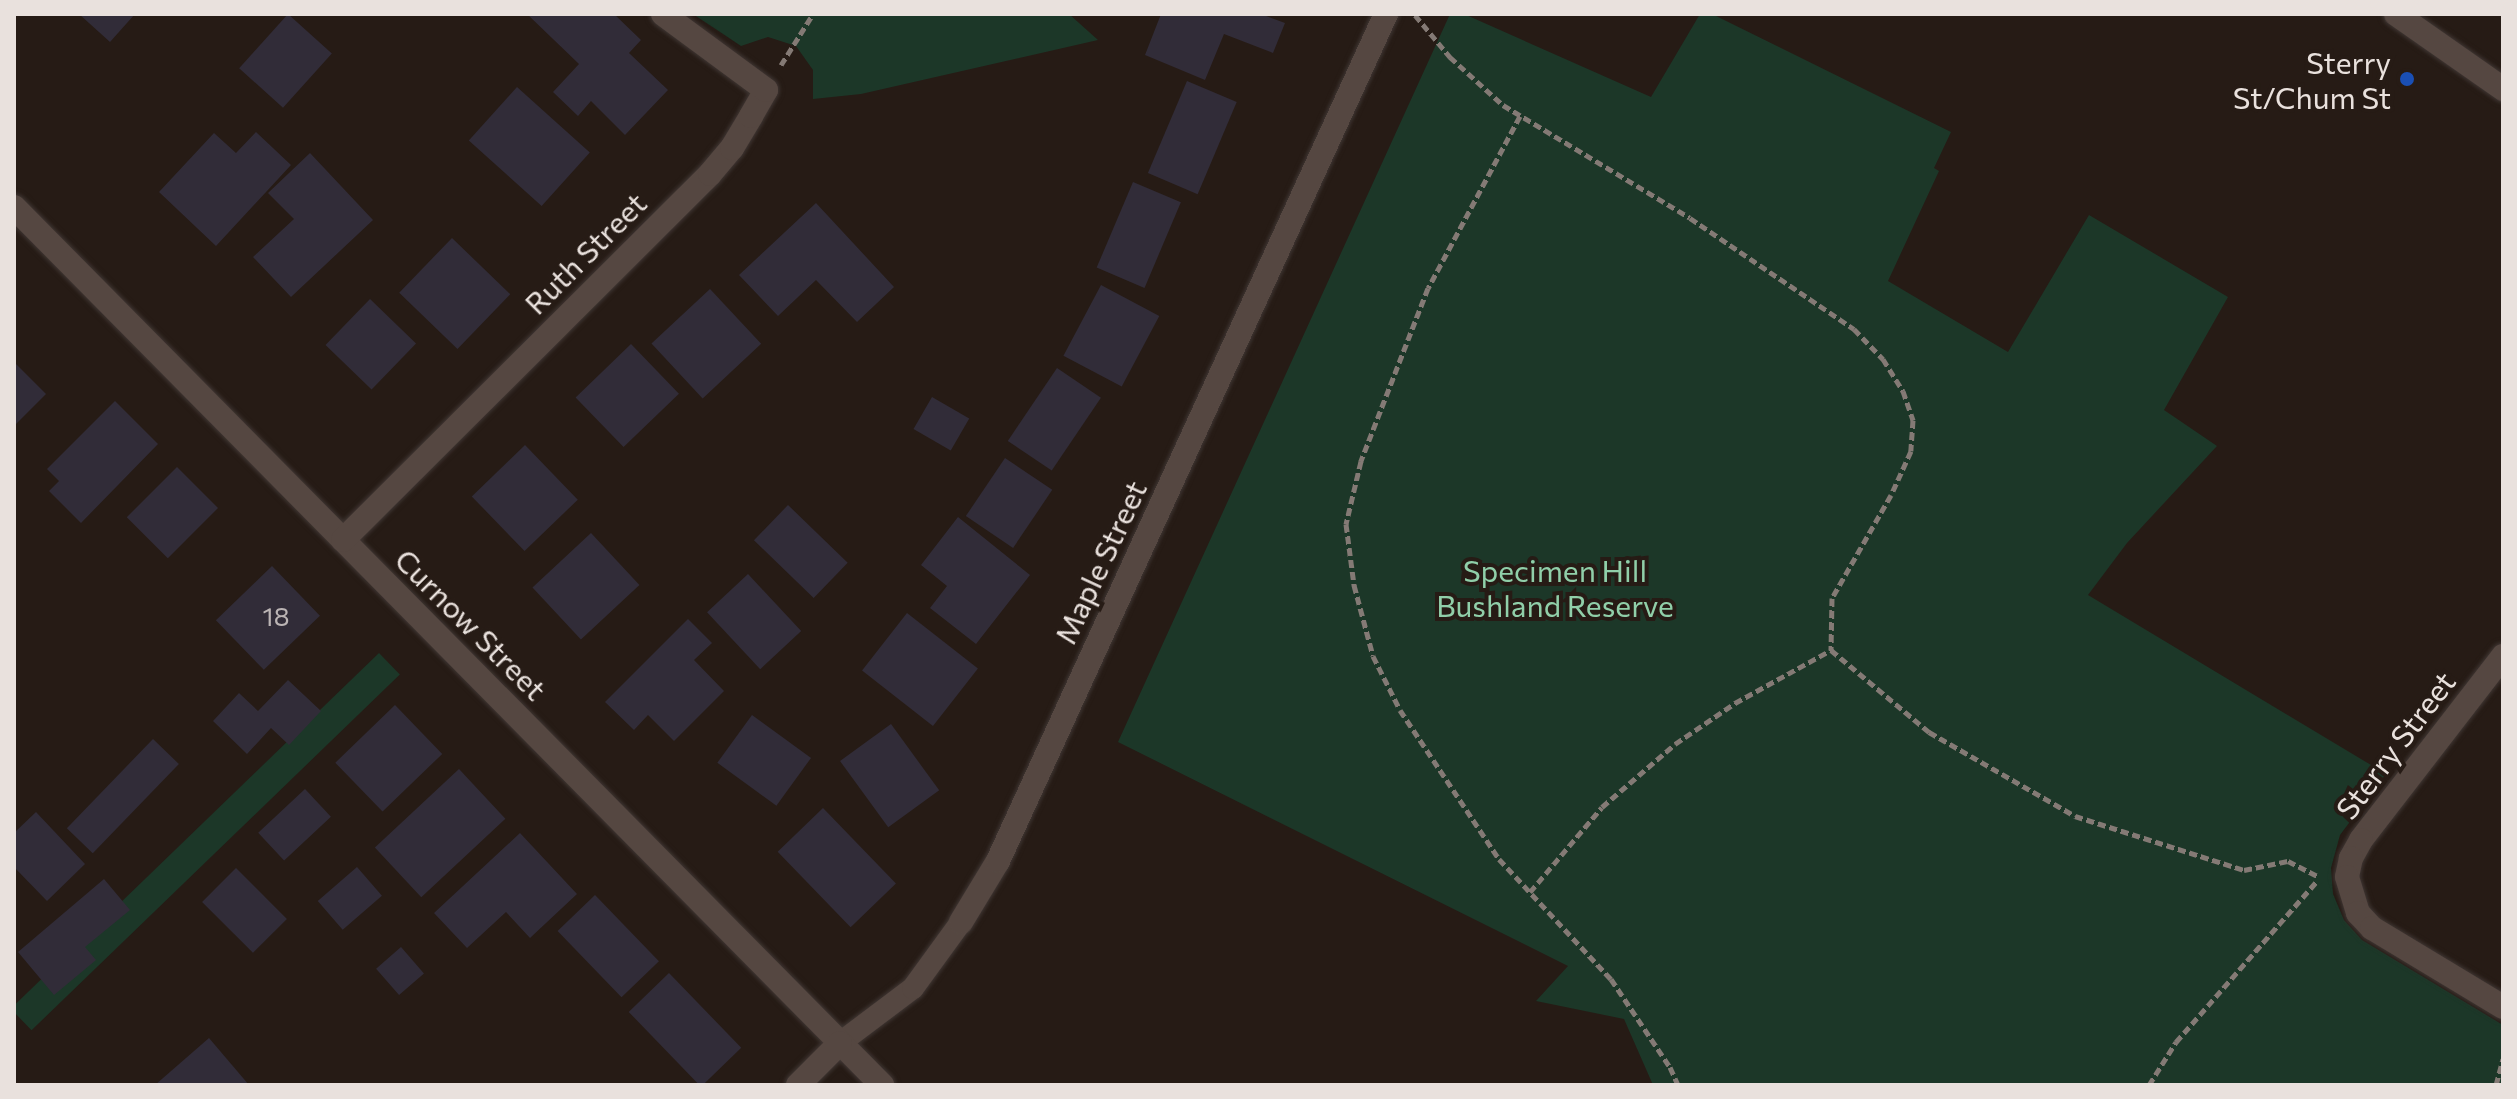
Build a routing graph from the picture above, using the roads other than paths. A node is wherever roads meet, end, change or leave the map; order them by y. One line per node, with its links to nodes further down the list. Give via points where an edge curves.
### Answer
1 (663, 14): 6 (street, Ruth Street, via 766,90 732,148)
2 (1386, 14): 8 (street, Maple Street, via 998,861)
3 (2396, 14): 4 (street)
4 (2503, 89)
5 (14, 207): 6 (street, Curnow Street)
6 (343, 540): 10 (street, Curnow Street)
7 (2503, 656): 9 (street, Sterry Street, via 2361,840 2347,877 2358,913 2372,928)
8 (961, 922): 10 (lane, Maple Street, via 913,988)
9 (2503, 1007)
10 (840, 1043): 11 (street, Maple Street); 12 (street, Curnow Street)
11 (798, 1085)
12 (882, 1085)

